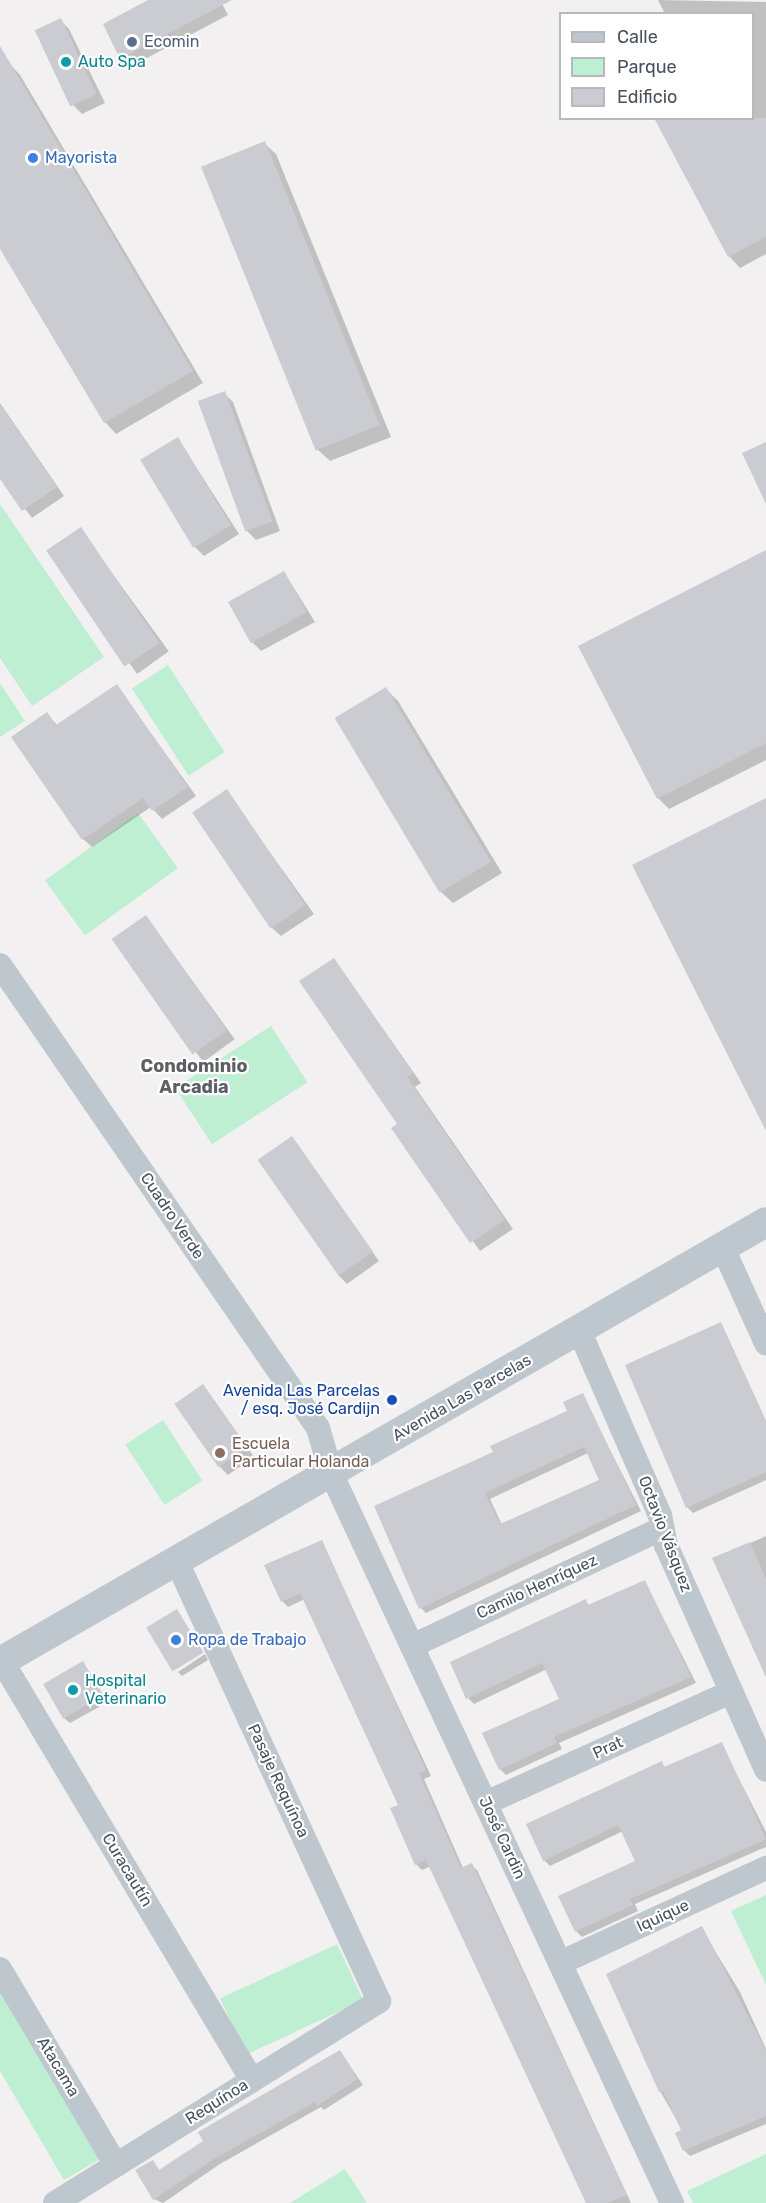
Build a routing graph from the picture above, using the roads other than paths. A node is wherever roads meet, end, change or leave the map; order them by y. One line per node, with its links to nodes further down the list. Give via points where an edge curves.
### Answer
1 (0, 965): 6 (street, Cuadro Verde, via 318,1428)
2 (766, 1222): 3 (street, Avenida Las Parcelas)
3 (722, 1246): 4 (street, Avenida Las Parcelas); 5 (street)
4 (579, 1330): 6 (street, Avenida Las Parcelas); 7 (street, Octavio Vásquez)
5 (766, 1343)
6 (332, 1473): 8 (street, Avenida Las Parcelas); 9 (street, José Cardin)
7 (663, 1528): 9 (street, Camilo Henríquez); 11 (street, Octavio Vásquez, via 666,1545)
8 (176, 1560): 10 (street, Avenida Las Parcelas); 17 (street, Pasaje Requínoa)
9 (412, 1646): 13 (street, José Cardin)
10 (1, 1661): 18 (street, Curacautín)
11 (731, 1692): 12 (street, Octavio Vásquez); 13 (street, Prat)
12 (766, 1770)
13 (486, 1803): 15 (street, José Cardin)
14 (766, 1868): 15 (street, Iquique)
15 (560, 1963): 21 (street, José Cardin)
16 (0, 1969): 19 (street, Atacama)
17 (379, 2001): 18 (street, Requínoa)
18 (252, 2080): 19 (street, Requínoa)
19 (116, 2165): 20 (street, Requínoa)
20 (56, 2203)
21 (672, 2203)

